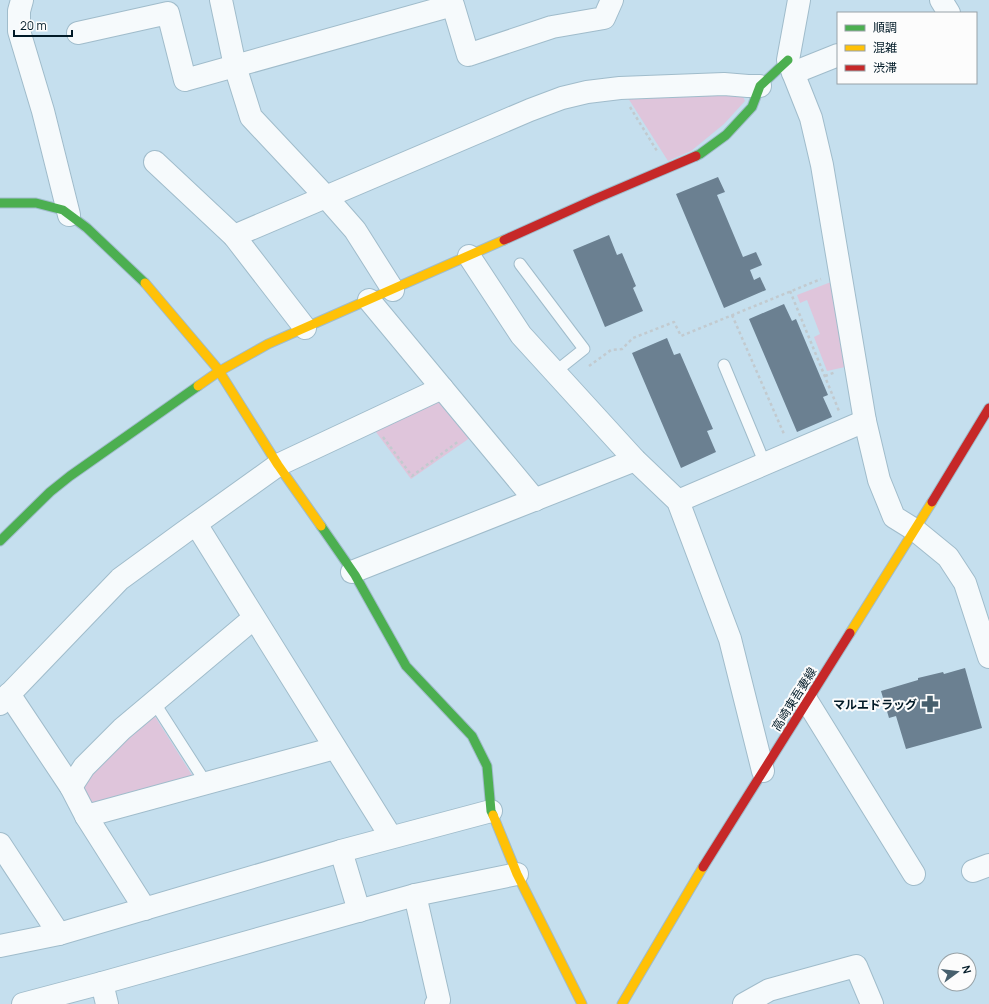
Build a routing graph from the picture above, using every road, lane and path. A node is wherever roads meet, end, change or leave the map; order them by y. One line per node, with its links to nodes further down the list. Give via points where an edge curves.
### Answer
1 (22, 0): 17 (street, via 19,31 43,111)
2 (221, 0): 9 (street)
3 (612, 0): 9 (street, via 604,18 552,27 468,55 452,5)
4 (941, 0): 6 (street)
5 (801, 2): 10 (street)
6 (948, 12)
7 (78, 33): 9 (street, via 168,13 185,80)
8 (837, 55): 10 (street)
9 (235, 66): 15 (street, via 251,117)
10 (790, 66): 11 (street); 21 (street, via 811,118 822,165)
11 (760, 86): 12 (street, via 724,84); 14 (street, via 752,107 726,135 700,154)
12 (618, 88): 14 (path); 15 (street, via 562,98)
13 (155, 162): 18 (street)
14 (668, 168): 19 (street)
15 (326, 197): 18 (street); 22 (street, via 355,230)
16 (0, 203): 17 (street, via 36,203)
17 (69, 214): 28 (street, via 144,282)
18 (234, 236): 26 (street)
19 (469, 256): 22 (street); 29 (street, via 521,336)
20 (520, 264): 29 (lane, via 584,349)
21 (840, 271): 23 (path); 34 (street)
22 (393, 290): 24 (street)
23 (790, 291): 25 (path); 32 (path)
24 (369, 300): 26 (street); 30 (street)
25 (732, 315): 29 (path, via 681,336 674,322 633,338 622,349 611,350); 36 (path)
26 (305, 328): 28 (street, via 268,344)
27 (724, 366): 38 (lane)
28 (218, 372): 39 (street); 44 (street, via 70,476)
29 (560, 378): 37 (street)
30 (442, 388): 33 (street); 35 (street)
31 (989, 408): 43 (street, 高崎東吾妻線)
32 (841, 417)
33 (372, 421): 35 (path, via 412,476); 39 (street)
34 (865, 421): 38 (street); 43 (street, via 879,480 894,517)
35 (476, 429): 40 (street)
36 (786, 440)
37 (636, 460): 40 (street); 41 (street)
38 (765, 464): 41 (street)
39 (278, 465): 42 (street); 45 (street)
40 (535, 500): 45 (street)
41 (678, 501): 52 (street, via 730,639)
42 (196, 524): 46 (street); 48 (street, via 120,579)
43 (915, 530): 47 (street, via 948,557 965,584); 49 (street, 高崎東吾妻線)
44 (0, 541)
45 (352, 572): 55 (street, via 406,666 472,736 487,766)
46 (254, 618): 50 (street); 51 (street)
47 (989, 657)
48 (4, 699): 54 (street)
49 (807, 701): 52 (street, 高崎東吾妻線); 61 (street)
50 (154, 702): 53 (lane); 54 (street, via 84,767)
51 (335, 748): 53 (street); 57 (street)
52 (763, 771): 71 (street, 高崎東吾妻線)
53 (206, 783): 56 (street)
54 (71, 787): 56 (street)
55 (491, 811): 57 (street); 60 (street)
56 (86, 816): 63 (street)
57 (391, 837): 59 (street)
58 (0, 844): 65 (street)
59 (341, 851): 63 (street); 64 (street)
60 (517, 874): 62 (street); 70 (street)
61 (914, 874)
62 (415, 895): 64 (street); 69 (street, via 439,1000)
63 (145, 909): 65 (street)
64 (359, 911): 67 (street)
65 (59, 934): 66 (street)
66 (0, 946)
67 (105, 994): 68 (street)
68 (23, 1004)
69 (436, 1004)
70 (582, 1004)
71 (622, 1004)
72 (744, 1004): 73 (street, via 769,990 856,966)
73 (872, 1004)

